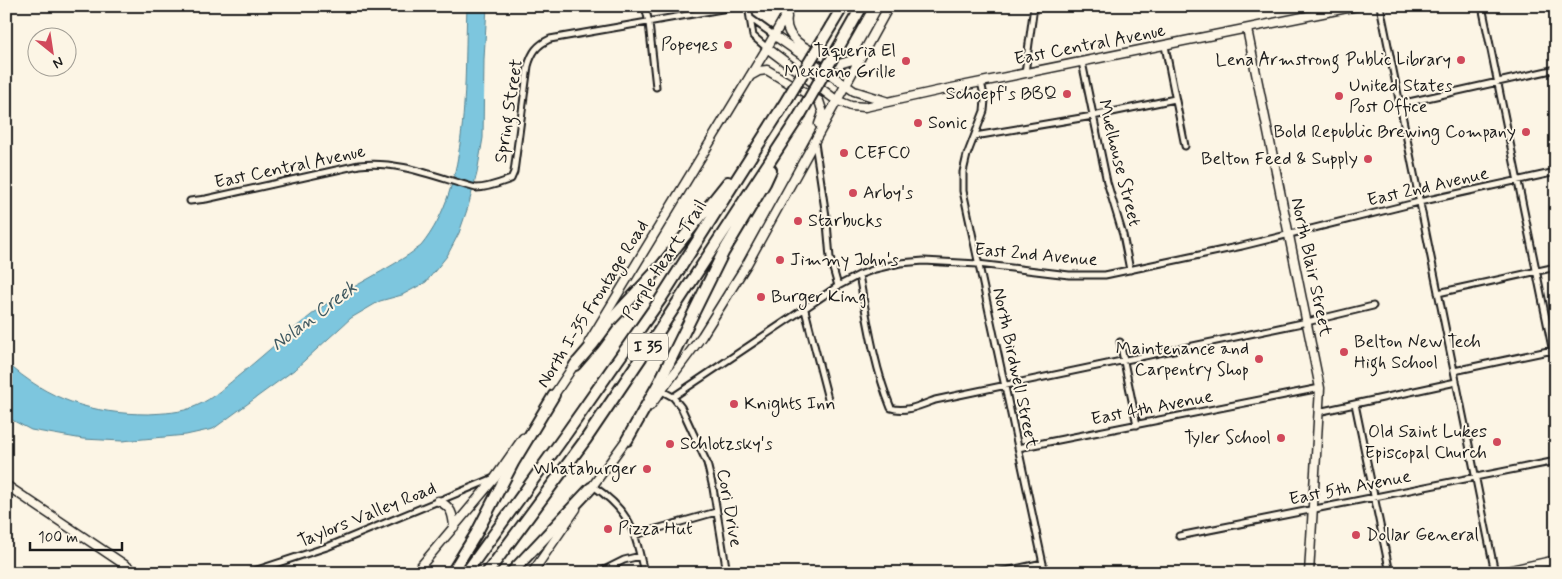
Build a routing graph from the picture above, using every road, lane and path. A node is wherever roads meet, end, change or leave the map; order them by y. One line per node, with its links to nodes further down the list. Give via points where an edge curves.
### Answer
1 (645, 6): 13 (street)
2 (739, 6): 13 (street, Spring Street)
3 (748, 6): 12 (street, East Central Avenue)
4 (791, 6): 15 (main road, North I-35 Frontage Road); 18 (main road, via 786,27 796,42 840,64)
5 (843, 6): 33 (highway, Purple Heart Trail / I 35, bridge)
6 (862, 6): 34 (highway, Purple Heart Trail / I 35, bridge)
7 (889, 6): 18 (main road)
8 (1034, 6): 21 (street)
9 (1357, 6): 14 (main road, East Central Avenue)
10 (1380, 6): 30 (street)
11 (1482, 6): 24 (street)
12 (750, 18): 15 (street, East Central Avenue); 17 (street, East Central Avenue, via 753,36)
13 (649, 22): 26 (street); 38 (street, Spring Street, via 550,39 539,44 528,66)
14 (1247, 29): 16 (main road, East Central Avenue); 42 (main road, North Blair Street)
15 (775, 36): 17 (main road, North I-35 Frontage Road); 25 (main road, East Central Avenue)
16 (1164, 46): 19 (main road, East Central Avenue); 27 (street)
17 (768, 48): 22 (main road, North I-35 Frontage Road); 28 (main road, East Central Avenue)
18 (860, 58): 25 (main road)
19 (1082, 62): 21 (main road, East Central Avenue); 31 (street, Muelhouse Street)
20 (1556, 69): 24 (street)
21 (1025, 73): 23 (main road, East Central Avenue)
22 (750, 76): 35 (main road, via 766,70 819,101 823,113); 56 (main road, North I-35 Frontage Road)
23 (981, 82): 29 (main road, East Central Avenue); 32 (street, North Birdwell Street, via 984,111)
24 (1497, 82): 30 (street); 39 (street)
25 (844, 85): 28 (main road); 29 (main road, East Central Avenue)
26 (656, 87)
27 (1175, 99): 31 (street); 36 (street)
28 (836, 100): 29 (main road, East Central Avenue, via 865,107); 35 (main road)
29 (886, 101)
30 (1400, 104): 41 (street)
31 (1092, 116): 32 (street); 45 (street, Muelhouse Street)
32 (974, 136): 43 (street, North Birdwell Street, via 963,172 963,191)
33 (763, 138): 56 (highway, via 671,254); 90 (highway, Purple Heart Trail / I 35, via 660,300)
34 (784, 140): 69 (highway, via 765,183 719,261); 91 (highway, Purple Heart Trail / I 35, via 586,439)
35 (814, 140): 48 (street, via 830,258); 62 (main road, via 720,307)
36 (1185, 146)
37 (1556, 172): 39 (street, East 2nd Avenue)
38 (511, 178): 40 (street, East Central Avenue, via 476,188 376,163)
39 (1517, 181): 41 (street, East 2nd Avenue); 46 (street)
40 (190, 201)
41 (1420, 202): 42 (street, East 2nd Avenue); 49 (street)
42 (1288, 234): 45 (street, East 2nd Avenue); 52 (main road, North Blair Street)
43 (978, 264): 45 (street, East 2nd Avenue, via 1087,276); 47 (street, East 2nd Avenue, via 913,262); 60 (street, North Birdwell Street)
44 (1556, 267): 46 (street)
45 (1130, 270)
46 (1536, 271): 49 (street); 54 (street)
47 (859, 275): 48 (street, East 2nd Avenue); 60 (street, via 870,334 891,408 898,410)
48 (838, 286): 51 (street, East 2nd Avenue)
49 (1438, 293): 58 (street)
50 (1373, 306): 52 (street)
51 (805, 310): 64 (street, East 2nd Avenue); 65 (street)
52 (1307, 322): 55 (street); 61 (main road, North Blair Street)
53 (1120, 342): 55 (street)
54 (1552, 350): 57 (street); 58 (street)
55 (1125, 360): 60 (street); 68 (street)
56 (575, 365): 63 (main road, North I-35 Frontage Road)
57 (1556, 367)
58 (1454, 371): 59 (street)
59 (1456, 382): 66 (street); 73 (street)
60 (1005, 385): 70 (street, North Birdwell Street)
61 (1320, 388): 67 (main road, North Blair Street); 68 (street, East 4th Avenue)
62 (662, 391): 64 (street); 69 (main road)
63 (554, 395): 72 (main road, North I-35 Frontage Road); 89 (highway)
64 (673, 396): 79 (street, Cori Drive, via 706,463)
65 (828, 399)
66 (1355, 404): 67 (street); 76 (street)
67 (1318, 412): 78 (main road, North Blair Street)
68 (1137, 425): 70 (street, East 4th Avenue)
69 (627, 440): 75 (main road)
70 (1018, 448): 85 (street, North Birdwell Street)
71 (1556, 461): 73 (street, East 5th Avenue)
72 (495, 478): 77 (street, Taylors Valley Road); 80 (main road, North I-35 Frontage Road)
73 (1476, 478): 76 (street, East 5th Avenue); 101 (street)
74 (6, 485): 86 (main road)
75 (592, 487): 81 (street, via 611,498 630,521); 92 (highway); 93 (main road)
76 (1375, 498): 78 (street, East 5th Avenue); 100 (street)
77 (438, 501): 80 (main road, via 451,509); 87 (street, Taylors Valley Road, via 328,547)
78 (1312, 510): 82 (street, East 5th Avenue); 99 (main road, North Blair Street)
79 (716, 512): 81 (street); 96 (street, Cori Drive)
80 (454, 527): 88 (main road, North I-35 Frontage Road)
81 (635, 535): 83 (street)
82 (1179, 536)
83 (640, 556): 94 (street); 95 (street)
84 (1556, 560): 101 (main road)
85 (1043, 562): 97 (street); 98 (street, North Birdwell Street)
86 (137, 573)
87 (248, 573)
88 (416, 573)
89 (452, 573)
90 (466, 573)
91 (486, 573)
92 (511, 573)
93 (532, 573)
94 (598, 573)
95 (644, 573)
96 (726, 573)
97 (996, 573)
98 (1045, 573)
99 (1309, 573)
100 (1390, 573)
101 (1496, 573)

